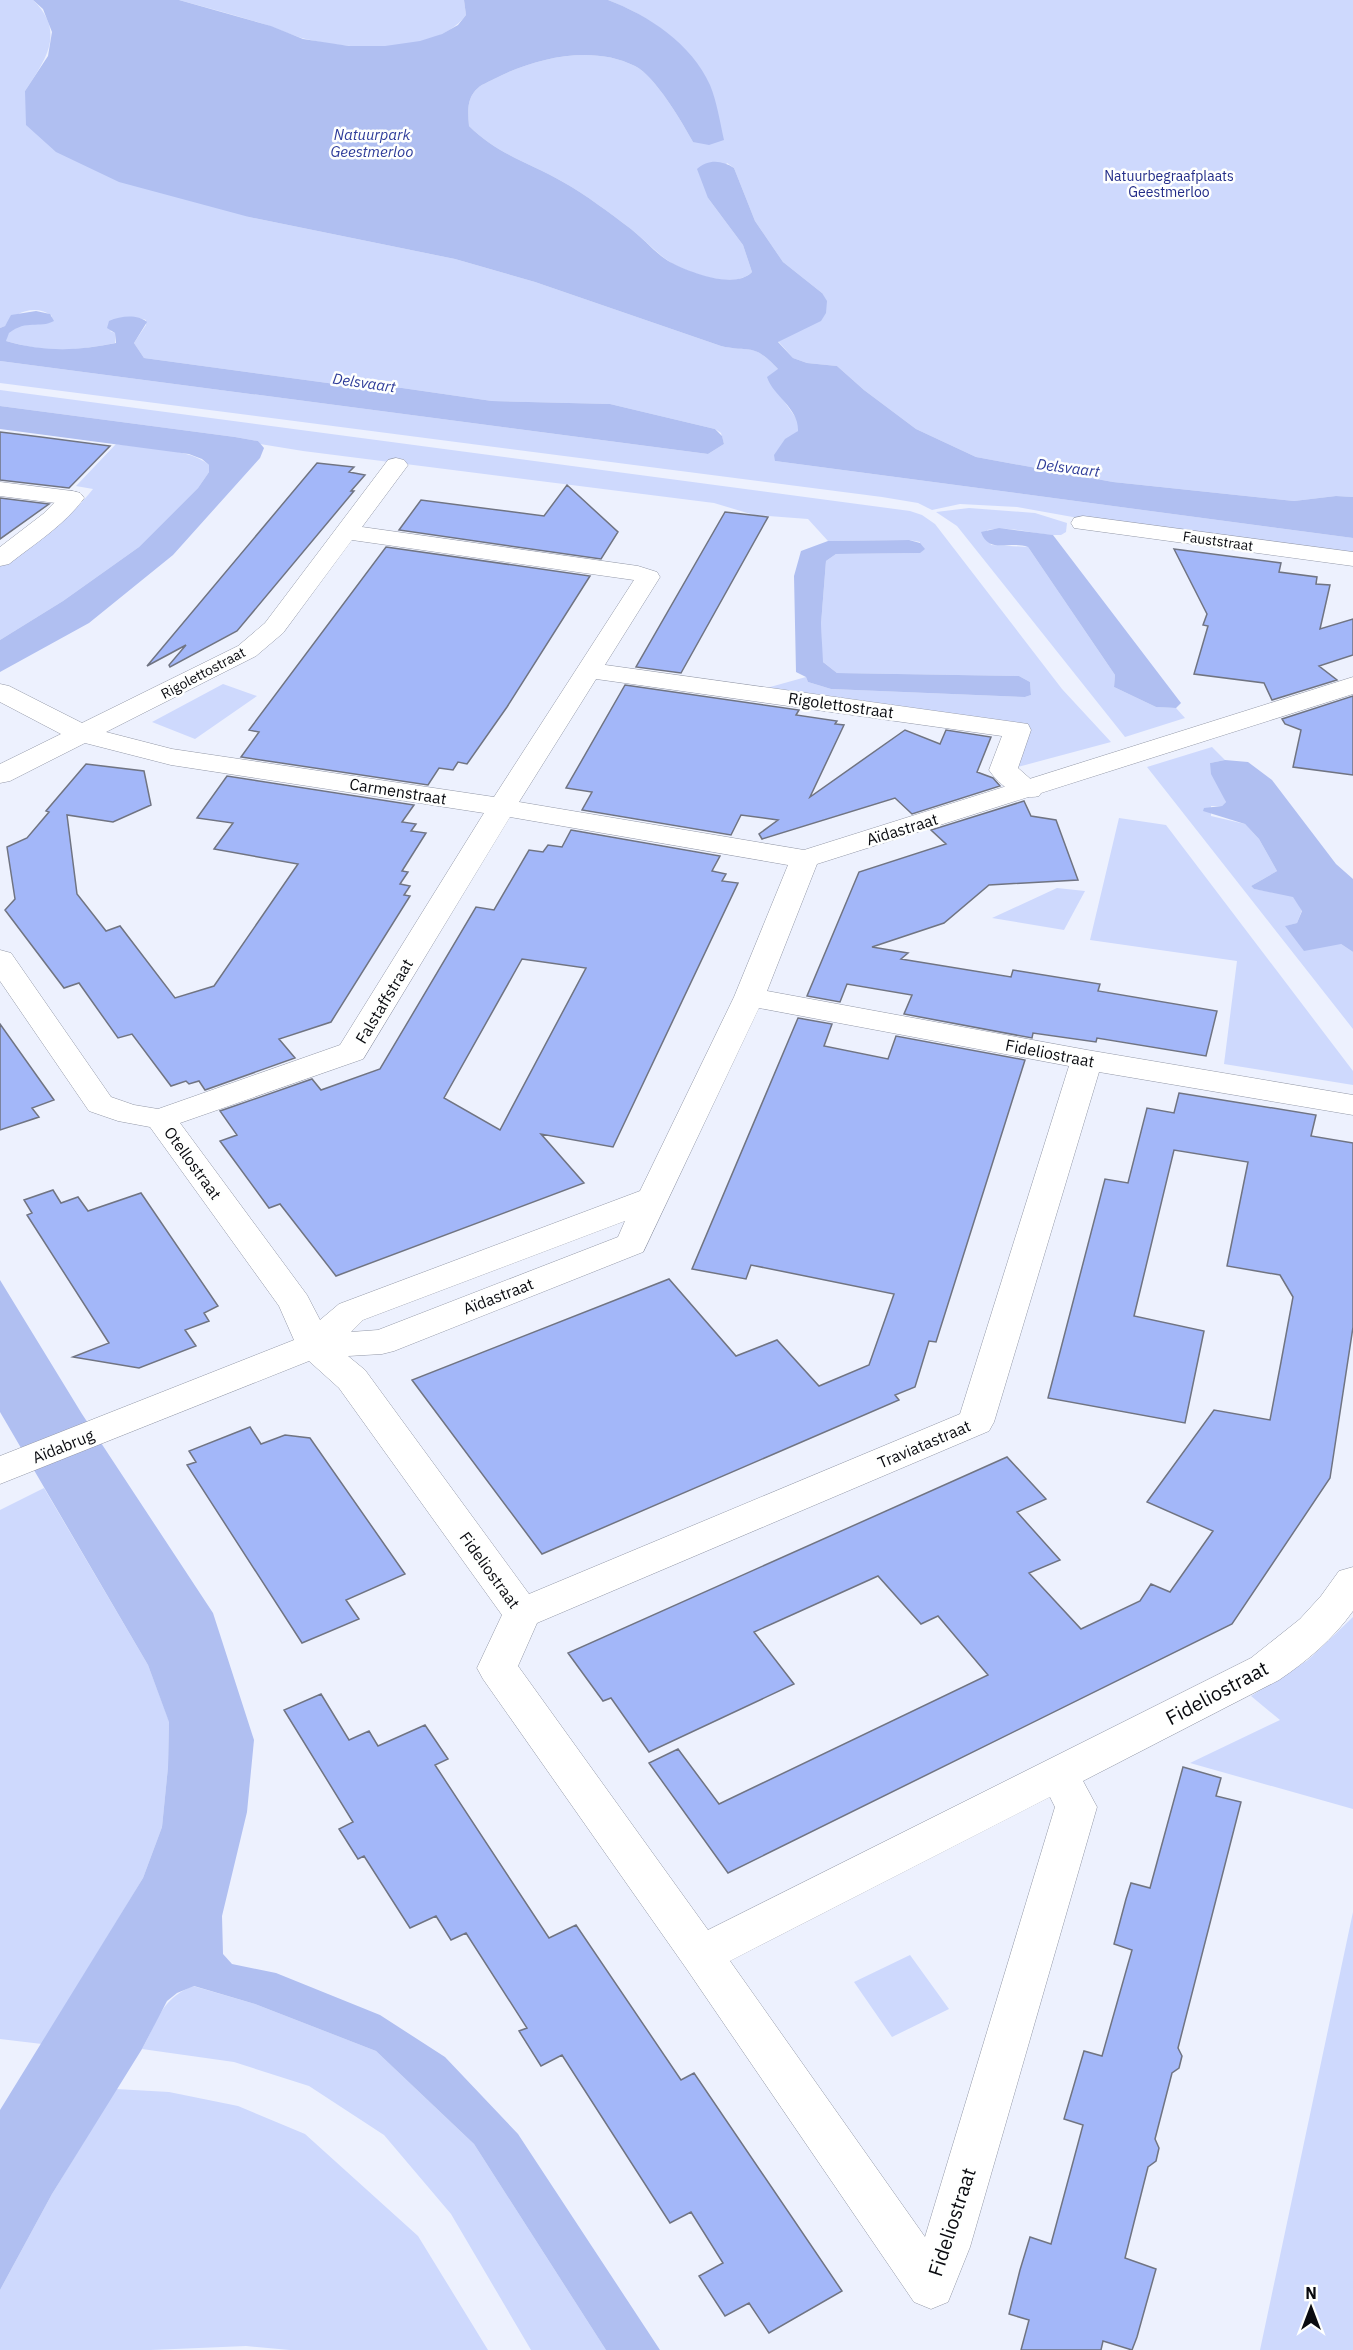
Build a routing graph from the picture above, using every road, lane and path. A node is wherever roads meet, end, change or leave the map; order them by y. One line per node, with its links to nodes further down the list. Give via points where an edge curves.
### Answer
1 (396, 465): 4 (street, Rigolettostraat)
2 (0, 489): 5 (street, via 72,498)
3 (1083, 523): 6 (street, Fauststraat)
4 (347, 532): 7 (street, via 648,577); 10 (street, Rigolettostraat, via 274,628 247,651)
5 (0, 559)
6 (1353, 559)
7 (591, 671): 12 (street, Rigolettostraat, via 1018,730 1003,771); 13 (street)
8 (1353, 685): 12 (street, Aïdastraat)
9 (0, 692): 10 (street, Carmenstraat)
10 (84, 735): 11 (street); 13 (street, Carmenstraat, via 171,757)
11 (0, 775)
12 (1029, 790): 14 (street, Aïdastraat)
13 (502, 807): 14 (street, Carmenstraat); 19 (street, Falstaffstraat, via 352,1052)
14 (805, 859): 16 (street, Aïdastraat)
15 (0, 959): 19 (street, Otellostraat, via 100,1104)
16 (748, 997): 17 (street, Fideliostraat); 20 (street, Aïdastraat, via 631,1244 382,1342)
17 (1087, 1060): 18 (street, Fideliostraat); 24 (street, Traviatastraat, via 976,1422)
18 (1353, 1105)
19 (160, 1119): 20 (street, Otellostraat, via 295,1303)
20 (314, 1347): 21 (street, Aïdastraat); 24 (street, Fideliostraat, via 351,1379)
21 (115, 1426): 22 (street, Aïdabrug)
22 (6, 1469)
23 (1353, 1581): 25 (street, Fideliostraat, via 1333,1610 1292,1652)
24 (522, 1613): 26 (street, Fideliostraat, via 497,1668)
25 (1058, 1774): 26 (street, Fideliostraat); 26 (street, Fideliostraat, via 1076,1807 946,2247 931,2286)
26 (701, 1955)

